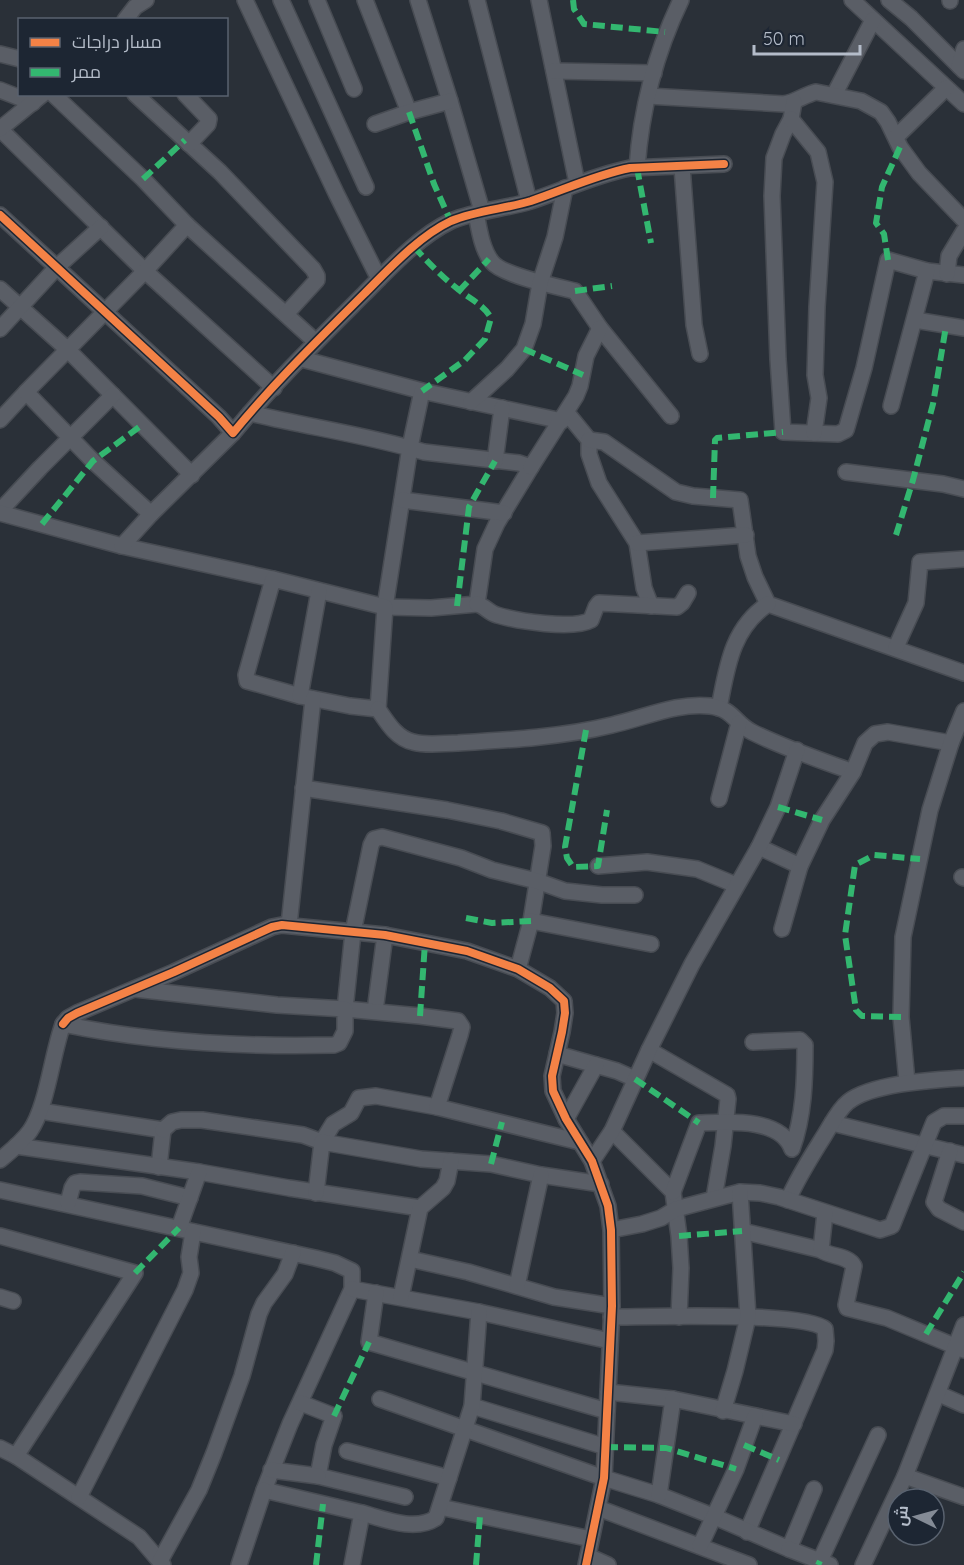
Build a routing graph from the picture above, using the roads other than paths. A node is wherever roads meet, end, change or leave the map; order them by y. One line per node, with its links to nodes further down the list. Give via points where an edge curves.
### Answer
1 (245, 0): 56 (street)
2 (281, 0): 43 (street)
3 (317, 0): 21 (street)
4 (365, 0): 33 (street)
5 (418, 0): 30 (street)
6 (477, 0): 44 (street)
7 (538, 0): 18 (street)
8 (681, 0): 19 (street, via 665,32)
9 (852, 0): 13 (street)
10 (889, 0): 17 (street)
11 (138, 2): 12 (street)
12 (126, 18)
13 (873, 20): 20 (street); 24 (street)
14 (964, 49): 17 (street)
15 (0, 54): 16 (street)
16 (18, 58)
17 (961, 68)
18 (554, 71): 19 (street); 42 (street)
19 (654, 73): 28 (street)
20 (946, 88): 32 (street); 37 (street)
21 (354, 89)
22 (0, 90): 23 (street)
23 (18, 94)
24 (834, 95): 31 (street, via 816,92); 37 (street, via 881,112)
25 (55, 96): 48 (street)
26 (137, 96): 38 (street)
27 (187, 96): 38 (street, via 209,119)
28 (648, 96): 31 (street); 41 (street)
29 (38, 99): 36 (street)
30 (450, 101): 33 (street); 45 (street)
31 (794, 102): 34 (street)
32 (964, 104)
33 (409, 112): 35 (street)
34 (791, 119): 82 (street, via 818,152 825,182 816,318 815,375 819,398); 82 (street, via 774,158 772,196 783,432)
35 (375, 124)
36 (0, 129): 49 (street)
37 (896, 137): 47 (street, via 919,172)
38 (189, 144): 61 (street, via 278,230 316,273 316,280)
39 (724, 164): 40 (street)
40 (682, 167): 41 (street); 68 (street, via 694,325)
41 (637, 168): 42 (street)
42 (571, 185): 44 (street); 57 (street)
43 (366, 187)
44 (529, 201): 45 (street)
45 (479, 212): 56 (street, via 439,229); 57 (street, via 486,251 493,264)
46 (0, 215): 51 (street)
47 (964, 220)
48 (187, 225): 52 (street); 61 (street)
49 (101, 227): 51 (street); 52 (street)
50 (964, 231): 54 (street, via 949,256)
51 (57, 267): 59 (street); 60 (street)
52 (145, 271): 60 (street); 70 (street)
53 (927, 271): 54 (street); 62 (street); 82 (street, via 888,260 846,430)
54 (947, 274): 55 (street)
55 (964, 275)
56 (379, 279): 66 (street)
57 (540, 283): 63 (street, via 575,291); 74 (street, via 524,349)
58 (0, 289): 59 (street)
59 (20, 307): 65 (street); 67 (street)
60 (103, 312): 67 (street); 81 (street)
61 (286, 314): 66 (street)
62 (915, 320): 64 (street); 75 (street)
63 (600, 328): 78 (street); 79 (street, via 586,356 580,386)
64 (964, 328)
65 (0, 329)
66 (316, 342): 69 (street)
67 (67, 349): 72 (street); 73 (street)
68 (700, 354)
69 (302, 359): 70 (street); 71 (street)
70 (274, 388): 77 (street)
71 (422, 391): 74 (street); 85 (street)
72 (26, 392): 80 (street); 83 (street)
73 (113, 395): 83 (street); 89 (street)
74 (471, 402): 76 (street)
75 (891, 406)
76 (502, 408): 79 (street); 86 (street)
77 (250, 413): 81 (street); 85 (street)
78 (671, 416)
79 (564, 417): 84 (street); 87 (street)
80 (0, 420)
81 (233, 433): 89 (street)
82 (814, 434)
83 (71, 437): 92 (street); 94 (street)
84 (589, 440): 95 (street, via 604,442 676,492 741,500); 96 (street, via 589,454 599,483)
85 (410, 447): 86 (street); 91 (street)
86 (495, 461): 87 (street)
87 (531, 467): 93 (street)
88 (846, 472): 90 (street)
89 (192, 475): 94 (street)
90 (964, 489)
91 (402, 500): 93 (street); 105 (street)
92 (0, 512): 97 (street)
93 (504, 513): 102 (street, via 482,556)
94 (151, 514): 97 (street)
95 (746, 535): 96 (street); 103 (street, via 751,567)
96 (637, 543): 104 (street)
97 (122, 546): 99 (street)
98 (964, 559): 106 (street, via 920,562 916,603)
99 (273, 579): 100 (street); 108 (street, via 245,679)
100 (318, 591): 105 (street); 108 (street)
101 (688, 593): 104 (street, via 677,607)
102 (477, 604): 104 (street, via 496,615 569,625 591,620 599,603); 105 (street, via 431,609)
103 (768, 604): 106 (street); 109 (street, via 754,614 739,635)
104 (651, 606)
105 (385, 607): 110 (street)
106 (896, 648): 107 (street)
107 (964, 673)
108 (307, 698): 110 (street); 116 (street)
109 (719, 708): 110 (street, via 682,707 586,730 425,744 404,738 390,727); 112 (street)
110 (378, 709)
111 (964, 711): 113 (street)
112 (739, 723): 114 (street); 117 (street)
113 (951, 743): 115 (street, via 880,733 865,743); 141 (street, via 930,810 903,937 901,1017)
114 (797, 750): 115 (street); 118 (street, via 778,807)
115 (853, 772): 120 (street, via 822,820)
116 (303, 788): 121 (street, via 447,810 541,832 544,837); 125 (street)
117 (719, 799)
118 (759, 847): 120 (street); 122 (street)
119 (598, 866): 122 (street, via 647,862 697,869)
120 (800, 866): 126 (street)
121 (537, 881): 123 (street, via 578,893); 124 (street); 127 (street, via 378,837 370,845)
122 (736, 885): 136 (street)
123 (635, 895)
124 (531, 921): 129 (street); 130 (street)
125 (289, 925): 127 (street); 131 (street, via 272,927)
126 (782, 929)
127 (353, 932): 128 (street); 132 (street)
128 (385, 936): 130 (street, via 467,951); 133 (street)
129 (651, 944)
130 (518, 969): 137 (street, via 564,1001)
131 (134, 989): 132 (street); 134 (street, via 72,1016)
132 (345, 1009): 133 (street); 134 (street, via 345,1031 334,1045 238,1045 119,1034)
133 (375, 1011): 142 (street, via 456,1020 461,1024)
134 (63, 1024): 143 (street)
135 (753, 1042): 154 (street, via 800,1040 805,1046 802,1104)
136 (649, 1050): 140 (street); 146 (street, via 726,1093)
137 (557, 1054): 138 (street); 145 (street, via 552,1084)
138 (596, 1065): 140 (street); 145 (street)
139 (964, 1078): 141 (street)
140 (636, 1079): 149 (street)
141 (907, 1082): 147 (street, via 850,1101)
142 (437, 1107): 150 (street, via 376,1096 359,1098 351,1113 333,1124); 151 (street)
143 (40, 1111): 148 (street); 153 (street, via 30,1131)
144 (964, 1116): 152 (street, via 936,1120)
145 (566, 1119): 151 (street)
146 (726, 1122): 154 (street, via 752,1123 776,1132 786,1138); 166 (street, via 699,1123); 169 (street)
147 (832, 1123): 152 (street); 161 (street)
148 (163, 1130): 150 (street, via 172,1122 202,1120 303,1135); 159 (street)
149 (612, 1131): 158 (street); 166 (street)
150 (322, 1142): 157 (street); 165 (street)
151 (580, 1142): 158 (street)
152 (925, 1145): 155 (street); 174 (street, via 888,1229)
153 (16, 1146): 156 (street); 159 (street)
154 (792, 1149): 161 (street)
155 (957, 1153): 175 (street, via 934,1202 939,1209)
156 (0, 1160)
157 (451, 1161): 162 (street, via 491,1164); 172 (street, via 443,1188)
158 (592, 1161): 163 (street)
159 (159, 1167): 160 (street)
160 (199, 1172): 165 (street); 168 (street)
161 (800, 1173): 170 (street)
162 (541, 1175): 163 (street); 183 (street)
163 (601, 1184): 177 (street)
164 (0, 1190): 171 (street)
165 (316, 1192): 172 (street)
166 (673, 1192): 173 (street)
167 (740, 1192): 169 (street); 170 (street, via 760,1192); 178 (street)
168 (190, 1198): 171 (street, via 142,1186 80,1182 72,1188); 176 (street)
169 (714, 1198): 173 (street)
170 (788, 1200): 174 (street)
171 (68, 1203): 176 (street)
172 (420, 1208): 182 (street)
173 (676, 1209): 177 (street, via 661,1218); 189 (street, via 681,1268)
174 (825, 1213): 180 (street)
175 (964, 1222)
176 (186, 1230): 181 (street); 220 (street, via 191,1273 185,1290)
177 (611, 1230): 187 (street)
178 (742, 1231): 180 (street); 190 (street)
179 (0, 1236): 211 (street, via 135,1273)
180 (821, 1250): 193 (street, via 854,1264 847,1308 887,1318)
181 (293, 1253): 184 (street, via 347,1267 352,1271); 232 (street, via 285,1274 259,1314 214,1453)
182 (410, 1259): 183 (street); 186 (street)
183 (516, 1286): 187 (street)
184 (352, 1289): 185 (street); 199 (street)
185 (376, 1293): 186 (street); 194 (street, via 369,1342)
186 (401, 1297): 188 (street)
187 (612, 1311): 189 (street); 192 (street)
188 (479, 1312): 192 (street); 194 (street)
189 (679, 1317): 190 (street)
190 (748, 1317): 202 (street); 205 (street, via 793,1319 825,1329 825,1350)
191 (964, 1325): 193 (street)
192 (610, 1341): 195 (street)
193 (960, 1348): 196 (street)
194 (476, 1373): 201 (street); 203 (street)
195 (608, 1392): 198 (street); 203 (street)
196 (939, 1394): 200 (street); 214 (street)
197 (380, 1399): 206 (street)
198 (673, 1399): 202 (street); 219 (street)
199 (301, 1403): 212 (street); 213 (street, via 334,1416)
200 (964, 1405)
201 (472, 1406): 206 (street); 208 (street)
202 (723, 1410): 204 (street)
203 (607, 1411): 208 (street)
204 (754, 1416): 205 (street); 226 (street)
205 (794, 1424): 227 (street)
206 (465, 1430): 215 (street); 216 (street)
207 (878, 1435): 233 (street)
208 (606, 1447): 216 (street)
209 (0, 1448): 211 (street)
210 (347, 1451): 215 (street)
211 (16, 1456): 220 (street)
212 (271, 1470): 213 (street); 218 (street)
213 (318, 1476): 221 (street)
214 (905, 1476): 222 (street); 238 (street)
215 (449, 1478): 223 (street)
216 (604, 1478): 219 (street); 224 (street)
217 (814, 1489): 230 (street)
218 (264, 1490): 225 (street); 234 (street)
219 (659, 1495): 226 (street)
220 (79, 1497): 232 (street, via 140,1537)
221 (405, 1497)
222 (964, 1497)
223 (440, 1507): 225 (street, via 436,1518 419,1524); 228 (street)
224 (598, 1508): 228 (street); 229 (street)
225 (362, 1513): 235 (street)
226 (715, 1517): 227 (street); 229 (street)
227 (747, 1532): 230 (street)
228 (591, 1539): 231 (street)
229 (700, 1546): 237 (street)
230 (789, 1549): 233 (street)
231 (587, 1561): 236 (street)
232 (162, 1563)
233 (825, 1563)
234 (239, 1565)
235 (352, 1565)
236 (608, 1565)
237 (749, 1565)
238 (863, 1565)

